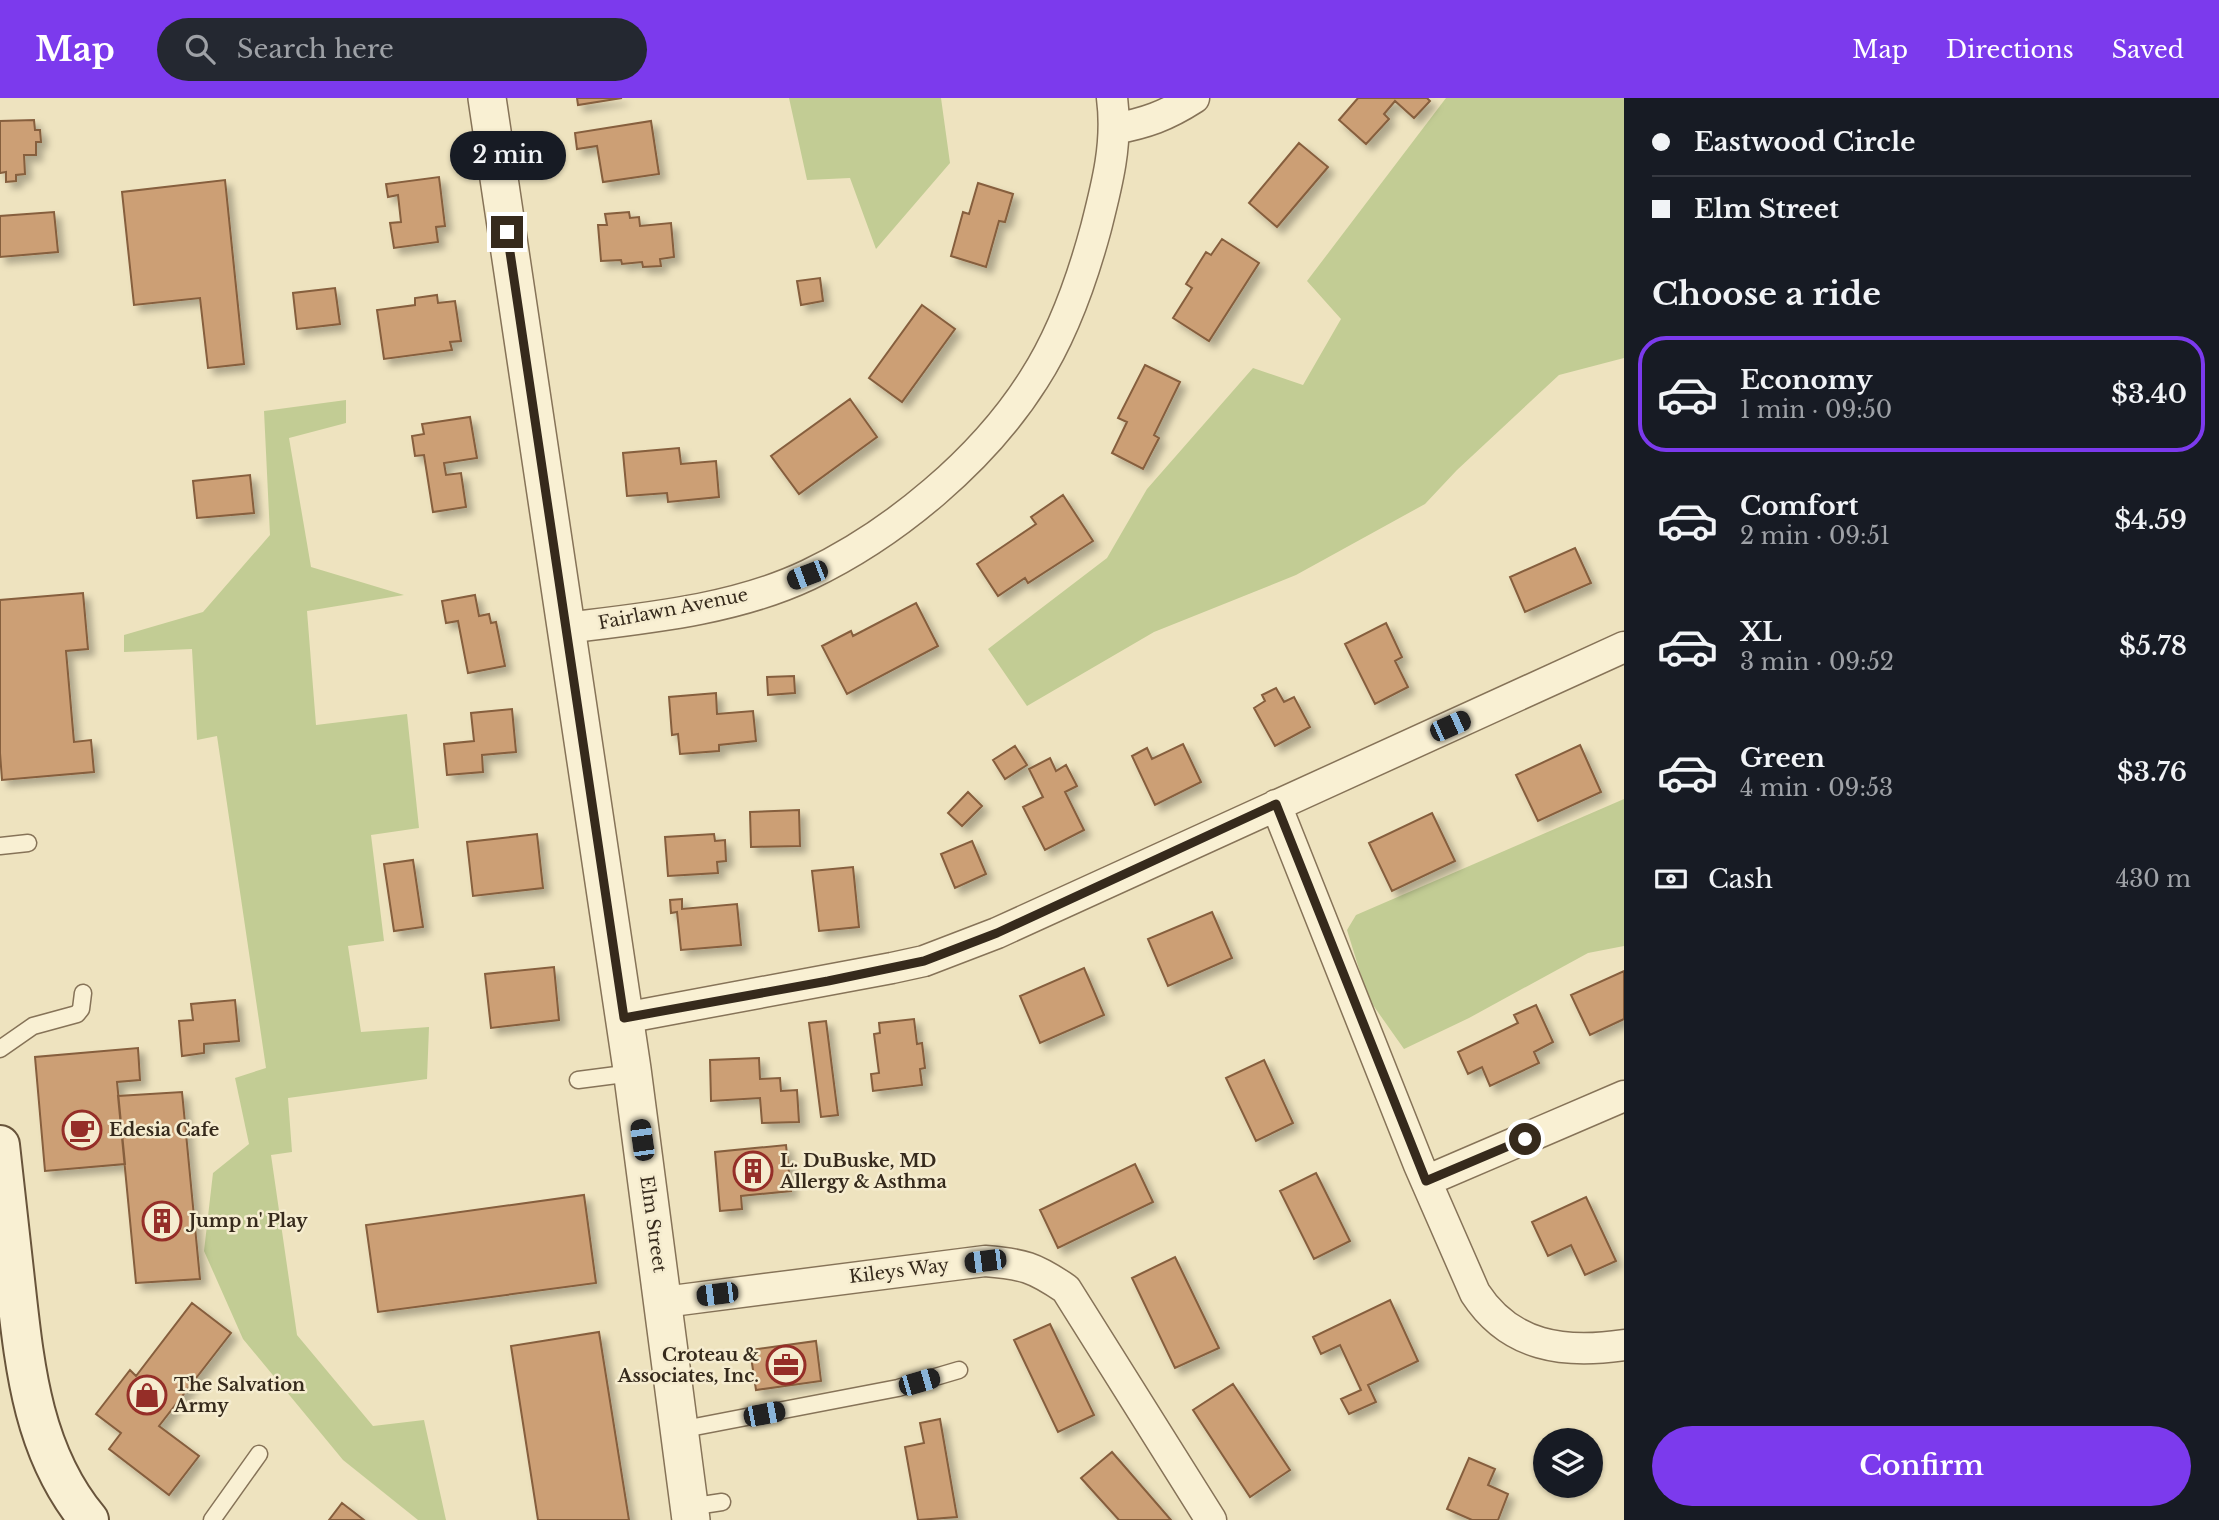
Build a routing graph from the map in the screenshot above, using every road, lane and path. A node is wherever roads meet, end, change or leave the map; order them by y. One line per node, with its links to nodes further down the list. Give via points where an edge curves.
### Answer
1 (487, 98): 5 (street, Elm Street)
2 (1112, 98): 4 (street, Fairlawn Avenue)
3 (1194, 98): 4 (street, via 1150,122)
4 (1114, 129): 5 (street, Fairlawn Avenue, via 1108,186 1084,270 1053,344 1007,415 961,466 883,530 807,575 694,609)
5 (566, 628): 11 (street, Elm Street)
6 (1624, 648): 7 (street)
7 (1276, 804): 11 (street, via 997,933 924,961); 17 (street)
8 (28, 843): 9 (lane)
9 (0, 846)
10 (83, 993): 12 (lane, via 77,1014 33,1026)
11 (624, 1018): 13 (street, Elm Street)
12 (0, 1049)
13 (632, 1073): 14 (lane); 18 (street, Elm Street)
14 (578, 1080)
15 (1624, 1096): 17 (street)
16 (0, 1145): 24 (main road, via 24,1362 39,1428 65,1487)
17 (1426, 1181): 19 (street, via 1475,1293 1498,1321 1547,1345)
18 (664, 1302): 21 (street, Elm Street); 26 (street, Kileys Way, via 985,1261 1022,1264 1066,1289)
19 (1624, 1345)
20 (959, 1370): 21 (lane, via 898,1388)
21 (679, 1430): 23 (street, Elm Street)
22 (259, 1454): 25 (lane)
23 (701, 1510)
24 (89, 1520)
25 (212, 1520)
26 (1211, 1520)

